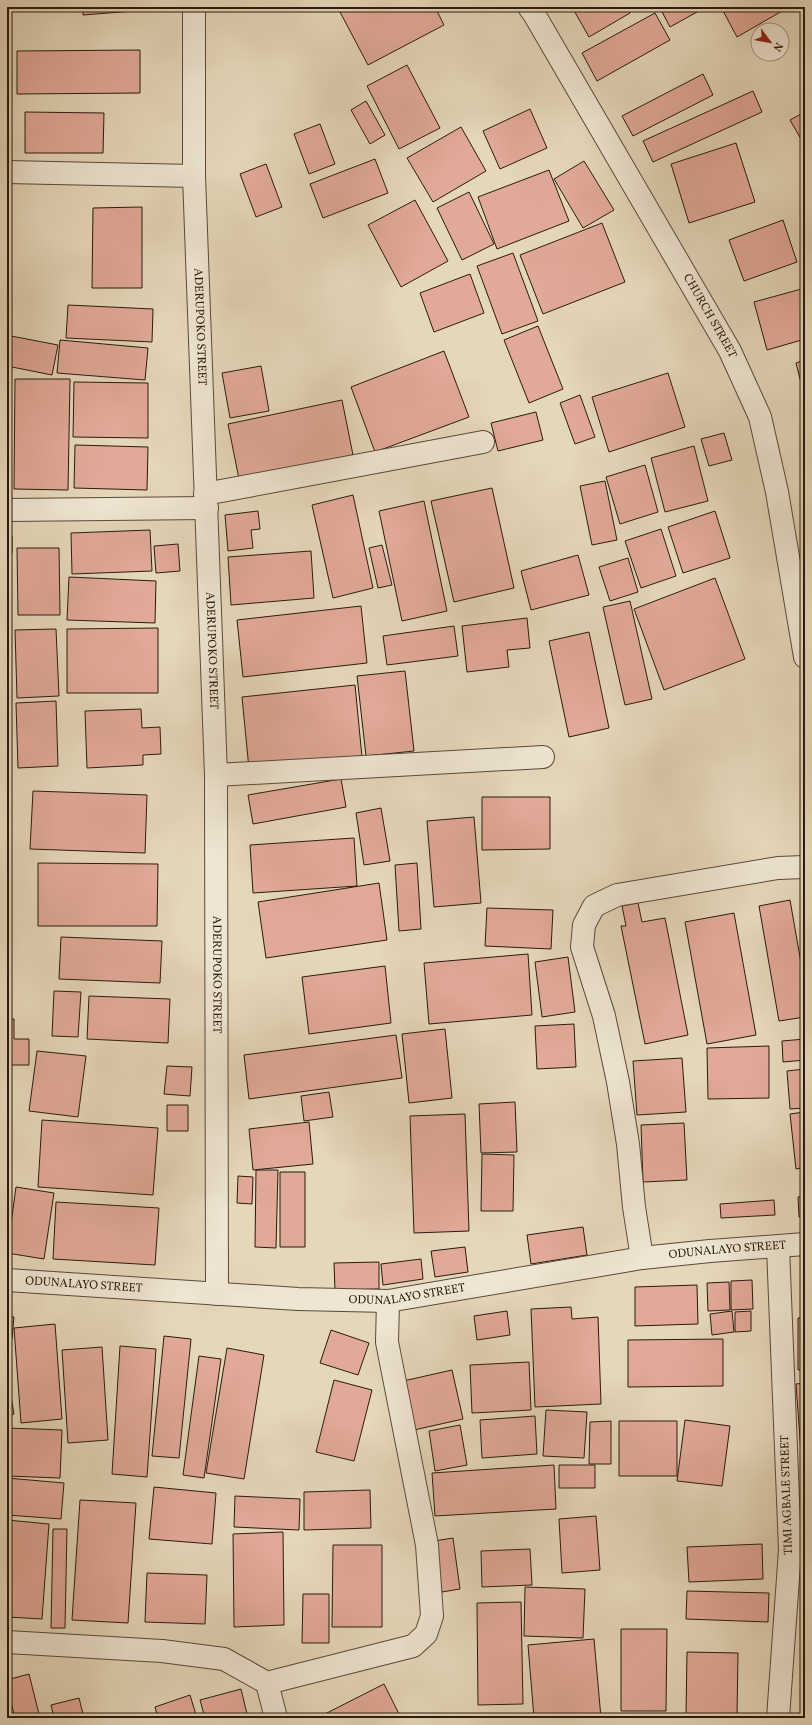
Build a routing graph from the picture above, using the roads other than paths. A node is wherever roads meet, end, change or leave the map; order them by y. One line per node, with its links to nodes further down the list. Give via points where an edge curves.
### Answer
1 (194, 7): 4 (street, ADERUPOKO STREET)
2 (528, 7): 8 (street, CHURCH STREET, via 730,351 760,417 777,492)
3 (7, 172): 4 (street)
4 (194, 176): 6 (street, ADERUPOKO STREET)
5 (483, 442): 6 (street)
6 (206, 501): 7 (street); 10 (street, ADERUPOKO STREET)
7 (7, 510)
8 (805, 657)
9 (543, 757): 10 (street)
10 (216, 775): 16 (street, ADERUPOKO STREET)
11 (805, 867): 14 (street, via 778,868 617,895 594,906 584,925 582,947 604,1016 618,1082)
12 (805, 1244): 13 (street, ODUNALAYO STREET)
13 (778, 1247): 14 (street, ODUNALAYO STREET, via 710,1250); 21 (street, TIMI AGBALE STREET, via 790,1550)
14 (642, 1258): 17 (street, ODUNALAYO STREET)
15 (7, 1280): 16 (street, ODUNALAYO STREET)
16 (217, 1294): 17 (street, ODUNALAYO STREET)
17 (388, 1301): 19 (street, via 387,1342 427,1545 432,1616 426,1634 413,1646)
18 (7, 1642): 19 (street, via 162,1651 224,1659)
19 (266, 1683): 20 (street)
20 (276, 1718)
21 (778, 1718)

